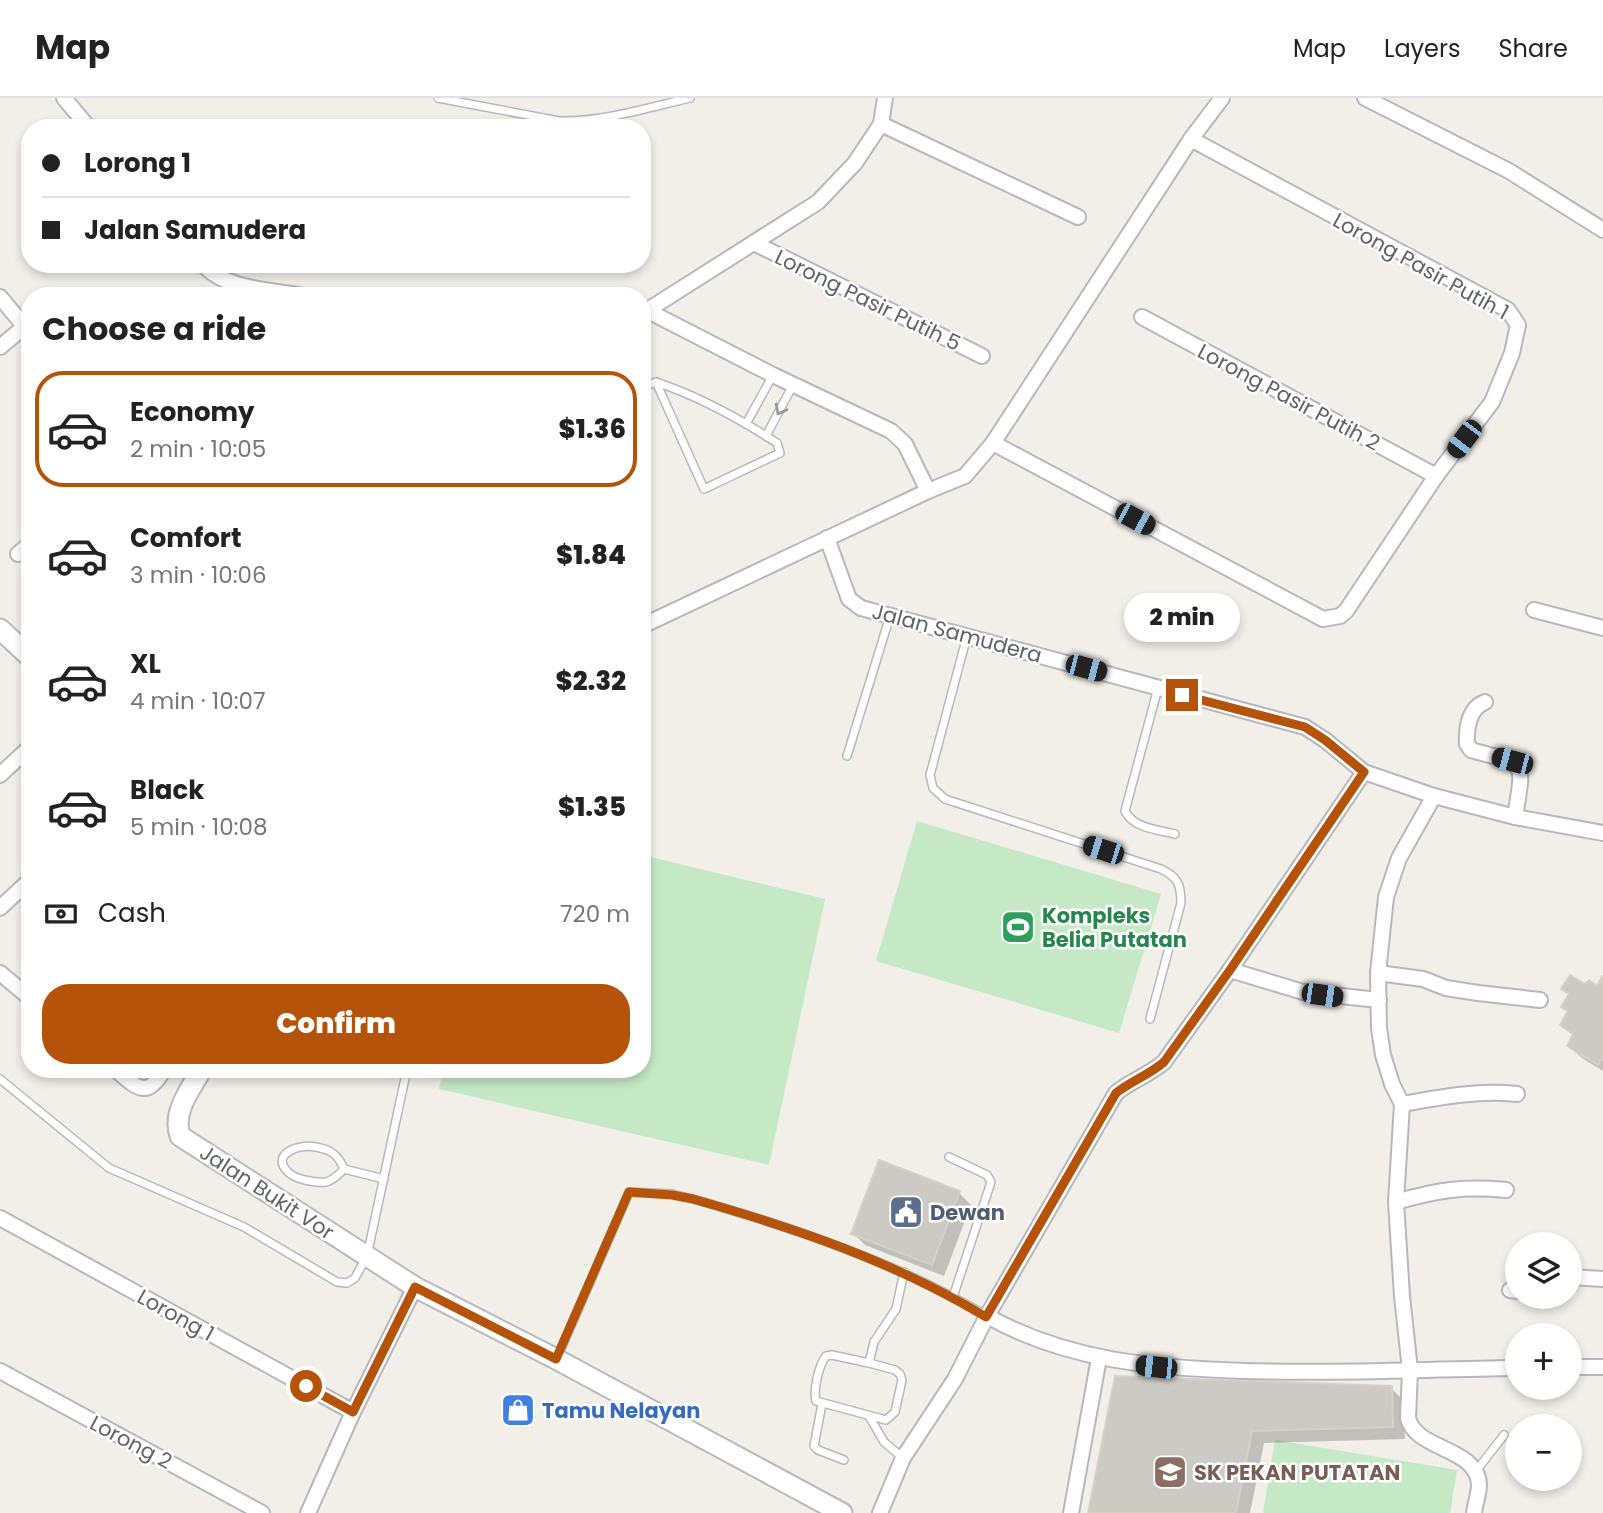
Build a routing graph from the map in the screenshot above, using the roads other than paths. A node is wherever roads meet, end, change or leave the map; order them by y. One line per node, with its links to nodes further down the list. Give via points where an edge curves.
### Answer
1 (64, 98): 7 (street)
2 (438, 98): 8 (lane)
3 (690, 98): 9 (lane)
4 (885, 98): 10 (street)
5 (1222, 98): 11 (street)
6 (1365, 98): 13 (street, via 1509,171)
7 (82, 119)
8 (548, 119)
9 (587, 119)
10 (881, 124): 12 (street); 14 (street, via 855,163 818,202)
11 (1191, 139): 31 (street); 32 (street, Lorong Pasir Putih 1, via 1508,310 1515,318 1518,325 1512,353 1492,402)
12 (1078, 217)
13 (1603, 230)
14 (754, 243): 18 (street); 24 (street, Lorong Pasir Putih 5)
15 (212, 273): 16 (street, via 229,283)
16 (252, 287)
17 (0, 297): 21 (street)
18 (651, 308)
19 (651, 315): 25 (street)
20 (1142, 317): 32 (street, Lorong Pasir Putih 2)
21 (21, 323)
22 (21, 334): 23 (street)
23 (0, 347)
24 (982, 356)
25 (773, 375): 28 (street); 29 (lane)
26 (656, 382): 27 (lane); 29 (lane); 30 (lane, via 704,489 779,453 777,443)
27 (651, 384)
28 (793, 384): 30 (lane, one-way to 30); 33 (street, via 891,431 905,444)
29 (746, 425): 30 (lane)
30 (766, 436)
31 (993, 443): 32 (street, Lorong Pasir Putih 1, via 1324,619 1346,611); 33 (street, via 965,476)
32 (1436, 476)
33 (928, 491): 34 (street)
34 (827, 538): 38 (street, Jalan Samudera, via 849,599 861,608); 39 (street)
35 (21, 552): 36 (street)
36 (18, 554)
37 (1534, 610): 40 (street)
38 (890, 616): 42 (street, Jalan Samudera); 47 (lane)
39 (651, 622)
40 (1603, 628)
41 (0, 629): 43 (street)
42 (967, 636): 44 (street, Jalan Samudera); 62 (lane, via 930,775 933,788 945,799 1176,876 1181,904)
43 (21, 649)
44 (1157, 688): 48 (street, Jalan Samudera, via 1305,727); 53 (lane, via 1125,811 1139,824)
45 (1485, 702): 51 (street, via 1472,711 1467,744 1471,750 1519,766 1522,774)
46 (21, 755): 49 (street)
47 (847, 756)
48 (1364, 772): 50 (street, Jalan Samudera); 56 (street)
49 (0, 775)
50 (1434, 796): 51 (street, Jalan Samudera); 58 (street, via 1399,858 1386,898)
51 (1515, 817): 52 (street, Jalan Samudera)
52 (1603, 833)
53 (1175, 834)
54 (21, 888): 55 (street)
55 (0, 908)
56 (1230, 970): 60 (street, via 1303,992); 82 (street, via 1164,1062 1116,1093)
57 (0, 973): 59 (street)
58 (1378, 973): 60 (street); 61 (street)
59 (21, 990)
60 (1379, 1000): 69 (street, via 1383,1055)
61 (1540, 1000)
62 (1150, 1019)
63 (125, 1078): 64 (street, via 137,1088 148,1089)
64 (159, 1078)
65 (197, 1078): 76 (street, Jalan Bukit Vor, via 178,1114 180,1136)
66 (405, 1078): 72 (lane)
67 (0, 1079): 76 (lane, via 109,1168 244,1227 337,1282 355,1278)
68 (1517, 1094): 69 (street, via 1479,1092)
69 (1402, 1104): 74 (street)
70 (949, 1157): 81 (lane, via 987,1175 991,1182)
71 (344, 1169): 71 (lane, via 326,1182 298,1178 288,1172 285,1155 291,1147 316,1146 331,1150); 72 (lane)
72 (384, 1179): 76 (lane)
73 (1506, 1190): 74 (street, via 1450,1189)
74 (1396, 1202): 89 (street)
75 (0, 1218): 92 (street, Lorong 1)
76 (366, 1256): 80 (street, Jalan Bukit Vor)
77 (904, 1272): 81 (lane); 84 (lane, via 711,1204 629,1192); 85 (lane, via 896,1309 874,1342)
78 (1582, 1278): 79 (street)
79 (1603, 1279)
80 (415, 1287): 84 (street, Jalan Bukit Vor); 92 (street)
81 (953, 1297): 82 (lane)
82 (986, 1317): 83 (street, via 1017,1333); 95 (street, via 955,1379)
83 (1099, 1358): 89 (street, via 1185,1369); 102 (street)
84 (556, 1359): 100 (street, Jalan Bukit Vor)
85 (869, 1363): 91 (lane, via 826,1356 814,1395); 93 (lane, via 895,1370 902,1380 891,1417)
86 (1582, 1367): 87 (street)
87 (1603, 1367)
88 (1505, 1368): 89 (street)
89 (1410, 1370): 97 (street, via 1410,1426)
90 (0, 1371): 98 (street, Lorong 2)
91 (821, 1404): 93 (lane); 96 (lane, via 814,1446)
92 (353, 1412): 99 (street)
93 (869, 1416): 95 (lane, via 884,1442)
94 (1504, 1435): 97 (lane)
95 (902, 1458): 101 (street)
96 (844, 1460)
97 (1475, 1471): 103 (street, via 1479,1484)
98 (262, 1513)
99 (308, 1513)
100 (842, 1513)
101 (880, 1513)
102 (1071, 1513)
103 (1474, 1513)

